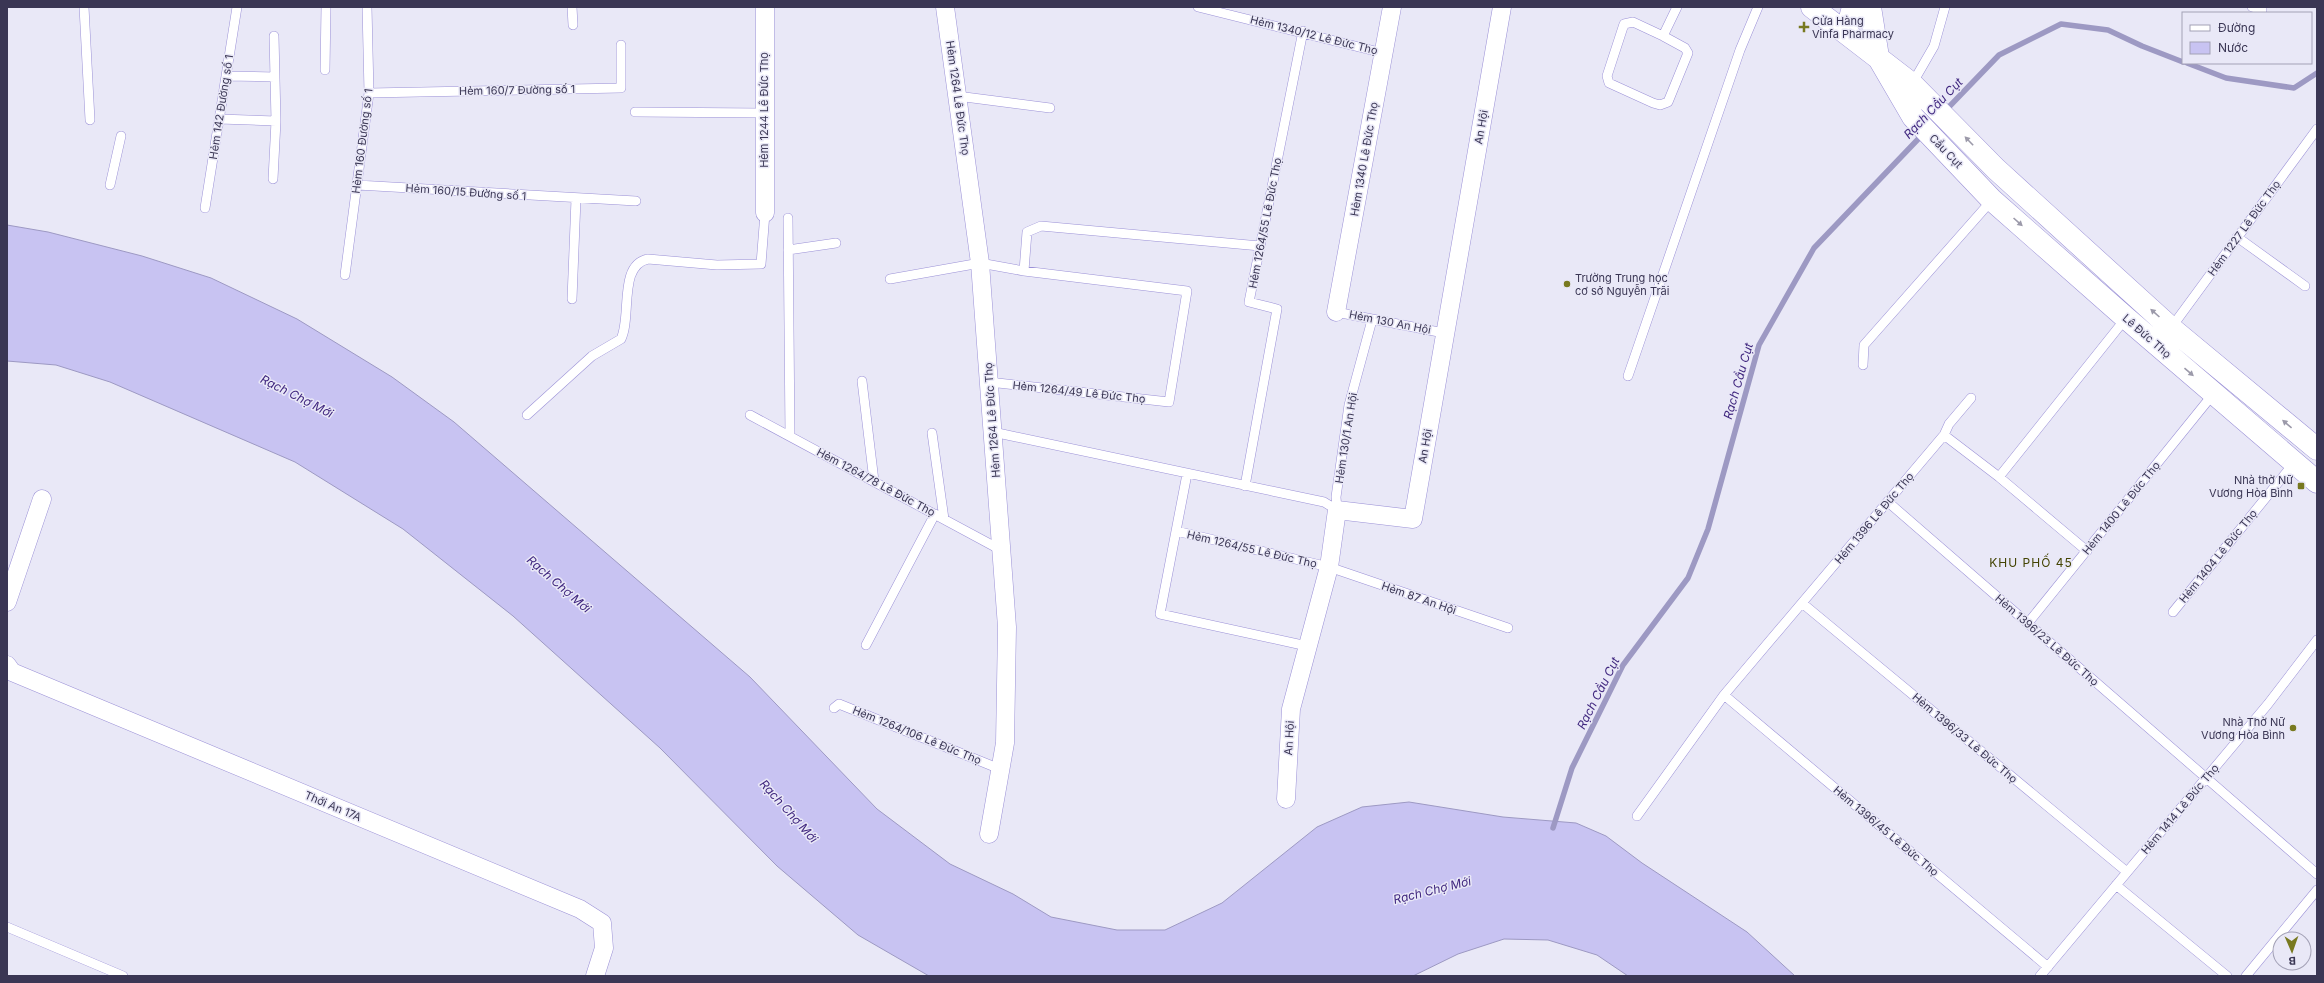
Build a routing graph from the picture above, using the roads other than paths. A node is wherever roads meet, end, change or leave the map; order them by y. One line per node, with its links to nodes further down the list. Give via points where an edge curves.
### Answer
1 (84, 7): 37 (lane)
2 (237, 7): 28 (lane, Hẻm 142 Đường số 1)
3 (326, 7): 27 (lane)
4 (367, 7): 31 (lane, Hẻm 160 Đường số 1)
5 (572, 7): 19 (lane)
6 (765, 7): 35 (street, Hẻm 1244 Lê Đức Thọ)
7 (945, 7): 32 (street, Hẻm 1264 Lê Đức Thọ)
8 (1198, 7): 20 (lane, Hẻm 1340/12 Lê Đức Thọ)
9 (1392, 7): 25 (street, Hẻm 1340 Lê Đức Thọ)
10 (1502, 7): 64 (street, An Hội)
11 (1676, 7): 23 (lane)
12 (1758, 7): 66 (lane, via 1740,50)
13 (1812, 7): 21 (main road)
14 (1852, 7): 21 (main road)
15 (1870, 7): 26 (main road)
16 (1945, 7): 30 (lane, via 1934,46)
17 (2252, 7): 18 (lane)
18 (2262, 10)
19 (574, 25)
20 (1303, 31): 25 (lane, Hẻm 1340/12 Lê Đức Thọ); 52 (lane, Hẻm 1264/55 Lê Đức Thọ)
21 (1846, 33): 26 (main road)
22 (274, 36): 29 (lane)
23 (1663, 36): 23 (lane, via 1685,48 1688,53 1668,102 1660,105 1653,103 1609,83 1607,76 1624,24 1633,22)
24 (621, 45): 31 (lane, Hẻm 160/7 Đường số 1, via 621,88)
25 (1383, 53): 60 (street, Hẻm 1340 Lê Đức Thọ)
26 (1878, 57): 30 (main road); 44 (main road, Cầu Cụt, via 1913,117)
27 (325, 70)
28 (226, 76): 29 (lane); 36 (lane, Hẻm 142 Đường số 1)
29 (275, 77): 38 (lane)
30 (1912, 84): 63 (main road, Lê Đức Thọ, one-way to 30, via 1996,169)
31 (369, 93): 43 (lane, Hẻm 160 Đường số 1)
32 (957, 96): 33 (lane); 54 (street, Hẻm 1264 Lê Đức Thọ)
33 (1050, 108)
34 (635, 112): 35 (lane)
35 (764, 113): 48 (street, Hẻm 1244 Lê Đức Thọ)
36 (219, 119): 38 (lane); 47 (lane, Hẻm 142 Đường số 1)
37 (90, 120)
38 (276, 121): 41 (lane)
39 (2317, 129): 50 (lane, Hẻm 1227 Lê Đức Thọ)
40 (121, 136): 42 (lane)
41 (273, 179)
42 (110, 185)
43 (357, 185): 45 (lane, Hẻm 160/15 Đường số 1); 56 (lane, Hẻm 160 Đường số 1)
44 (1986, 192): 61 (main road, Lê Đức Thọ, one-way to 61); 65 (lane, via 1864,345)
45 (576, 199): 46 (lane, Hẻm 160/15 Đường số 1); 59 (lane)
46 (636, 201)
47 (205, 208)
48 (765, 213): 71 (lane, via 761,264 717,265 648,259 638,262 630,275 626,320 621,339 592,356)
49 (788, 218): 53 (lane)
50 (2237, 237): 58 (lane); 63 (lane, Hẻm 1227 Lê Đức Thọ)
51 (836, 243): 53 (lane)
52 (1260, 246): 55 (lane, via 1040,226 1027,232); 83 (lane, Hẻm 1264/55 Lê Đức Thọ, via 1249,302 1277,309)
53 (788, 250): 76 (lane)
54 (980, 263): 55 (lane); 57 (lane); 68 (street, Hẻm 1264 Lê Đức Thọ)
55 (1024, 271): 68 (lane, Hẻm 1264/49 Lê Đức Thọ, via 1187,291 1169,402)
56 (345, 275)
57 (890, 279)
58 (2305, 286)
59 (572, 299)
60 (1336, 312): 62 (lane, Hẻm 130 An Hội)
61 (2126, 318): 69 (main road, Lê Đức Thọ, one-way to 69); 80 (lane)
62 (1372, 320): 64 (lane, Hẻm 130 An Hội); 86 (lane, Hẻm 130/1 An Hội, via 1349,405 1336,497)
63 (2171, 328): 77 (main road, Lê Đức Thọ, one-way to 63)
64 (1444, 332): 86 (street, An Hội, via 1413,519)
65 (1863, 365)
66 (1628, 376)
67 (862, 381): 81 (lane)
68 (989, 382): 73 (street, Hẻm 1264 Lê Đức Thọ)
69 (2214, 393): 78 (main road, Lê Đức Thọ); 91 (lane, Hẻm 1400 Lê Đức Thọ)
70 (1971, 398): 75 (lane, Hẻm 1396 Lê Đức Thọ, via 1949,424)
71 (527, 415)
72 (750, 415): 76 (lane, Hẻm 1264/78 Lê Đức Thọ)
73 (993, 432): 79 (lane); 90 (street, Hẻm 1264 Lê Đức Thọ)
74 (932, 433): 88 (lane)
75 (1944, 435): 80 (lane); 85 (lane, Hẻm 1396 Lê Đức Thọ)
76 (790, 436): 81 (lane, Hẻm 1264/78 Lê Đức Thọ)
77 (2317, 449)
78 (2294, 462): 82 (main road, Lê Đức Thọ); 95 (lane, Hẻm 1404 Lê Đức Thọ)
79 (1187, 474): 83 (lane); 89 (lane, Hẻm 1264/55 Lê Đức Thọ)
80 (1999, 477): 91 (lane)
81 (874, 481): 87 (lane, Hẻm 1264/78 Lê Đức Thọ)
82 (2317, 482)
83 (1245, 486): 86 (lane, via 1324,502)
84 (42, 499): 93 (street)
85 (1888, 502): 94 (lane, Hẻm 1396 Lê Đức Thọ); 96 (lane, Hẻm 1396/23 Lê Đức Thọ)
86 (1337, 510): 92 (street, An Hội)
87 (935, 514): 88 (lane, Hẻm 1264/78 Lê Đức Thọ); 99 (lane)
88 (944, 519): 90 (lane, Hẻm 1264/78 Lê Đức Thọ)
89 (1176, 531): 92 (lane, Hẻm 1264/55 Lê Đức Thọ); 100 (lane, Hẻm 1264/55 Lê Đức Thọ, via 1160,614)
90 (1001, 550): 104 (street, Hẻm 1264 Lê Đức Thọ, via 1007,627 1005,742)
91 (2087, 551): 96 (lane, Hẻm 1400 Lê Đức Thọ)
92 (1329, 567): 97 (lane, Hẻm 87 An Hội); 100 (street, An Hội)
93 (7, 602)
94 (1802, 603): 102 (lane, Hẻm 1396 Lê Đức Thọ); 109 (lane, Hẻm 1396/33 Lê Đức Thọ)
95 (2173, 612)
96 (2028, 623): 105 (lane, Hẻm 1396/23 Lê Đức Thọ)
97 (1508, 628)
98 (2317, 640): 105 (lane, Hẻm 1414 Lê Đức Thọ)
99 (866, 645)
100 (1307, 646): 106 (street, An Hội, via 1291,709)
101 (10, 668): 117 (street, Thới An 17A, via 580,909 602,923 604,948)
102 (1724, 695): 107 (lane, Hẻm 1396 Lê Đức Thọ); 114 (lane, Hẻm 1396/45 Lê Đức Thọ)
103 (834, 708): 104 (lane, Hẻm 1264/106 Lê Đức Thọ, via 839,704)
104 (1000, 769): 108 (street, Hẻm 1264 Lê Đức Thọ)
105 (2206, 778): 109 (lane, Hẻm 1414 Lê Đức Thọ); 110 (lane, Hẻm 1396/23 Lê Đức Thọ)
106 (1286, 799)
107 (1637, 816)
108 (989, 834)
109 (2127, 872): 111 (lane, Hẻm 1414 Lê Đức Thọ)
110 (2317, 874)
111 (2116, 885): 114 (lane, Hẻm 1414 Lê Đức Thọ); 119 (lane)
112 (2317, 890): 115 (lane)
113 (7, 927): 116 (lane)
114 (2048, 966): 118 (lane, Hẻm 1414 Lê Đức Thọ)
115 (2248, 975)
116 (122, 976)
117 (595, 976)
118 (2040, 976)
119 (2227, 976)

